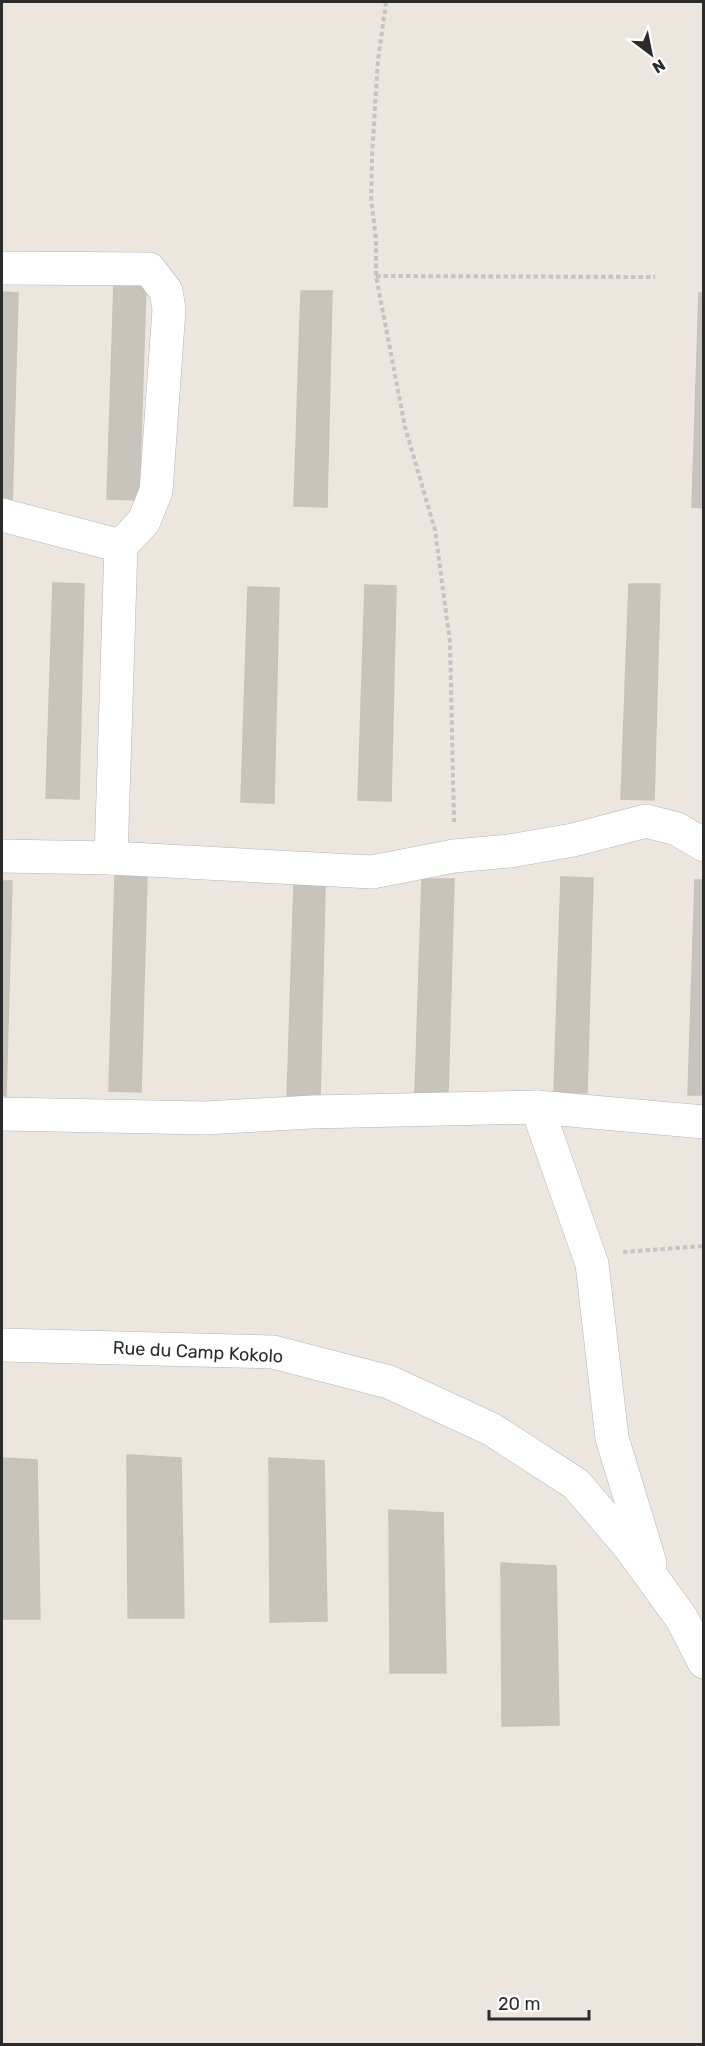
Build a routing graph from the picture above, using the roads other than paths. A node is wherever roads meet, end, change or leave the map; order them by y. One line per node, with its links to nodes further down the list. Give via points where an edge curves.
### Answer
1 (2, 268): 3 (street, via 148,269 166,291 169,309 156,491 144,521)
2 (2, 515): 3 (street)
3 (121, 546): 6 (street)
4 (704, 845): 6 (street, via 677,829 646,821 521,849 454,856 372,872)
5 (2, 856): 6 (street)
6 (111, 858)
7 (537, 1107): 8 (street, via 206,1118); 9 (street); 11 (street, via 592,1264 612,1438)
8 (2, 1114)
9 (704, 1122)
10 (2, 1345): 11 (street, Rue du Camp Kokolo, via 273,1352 389,1382 490,1429 576,1484)
11 (656, 1583): 12 (street, Rue du Camp Kokolo, via 682,1619)
12 (704, 1662)

